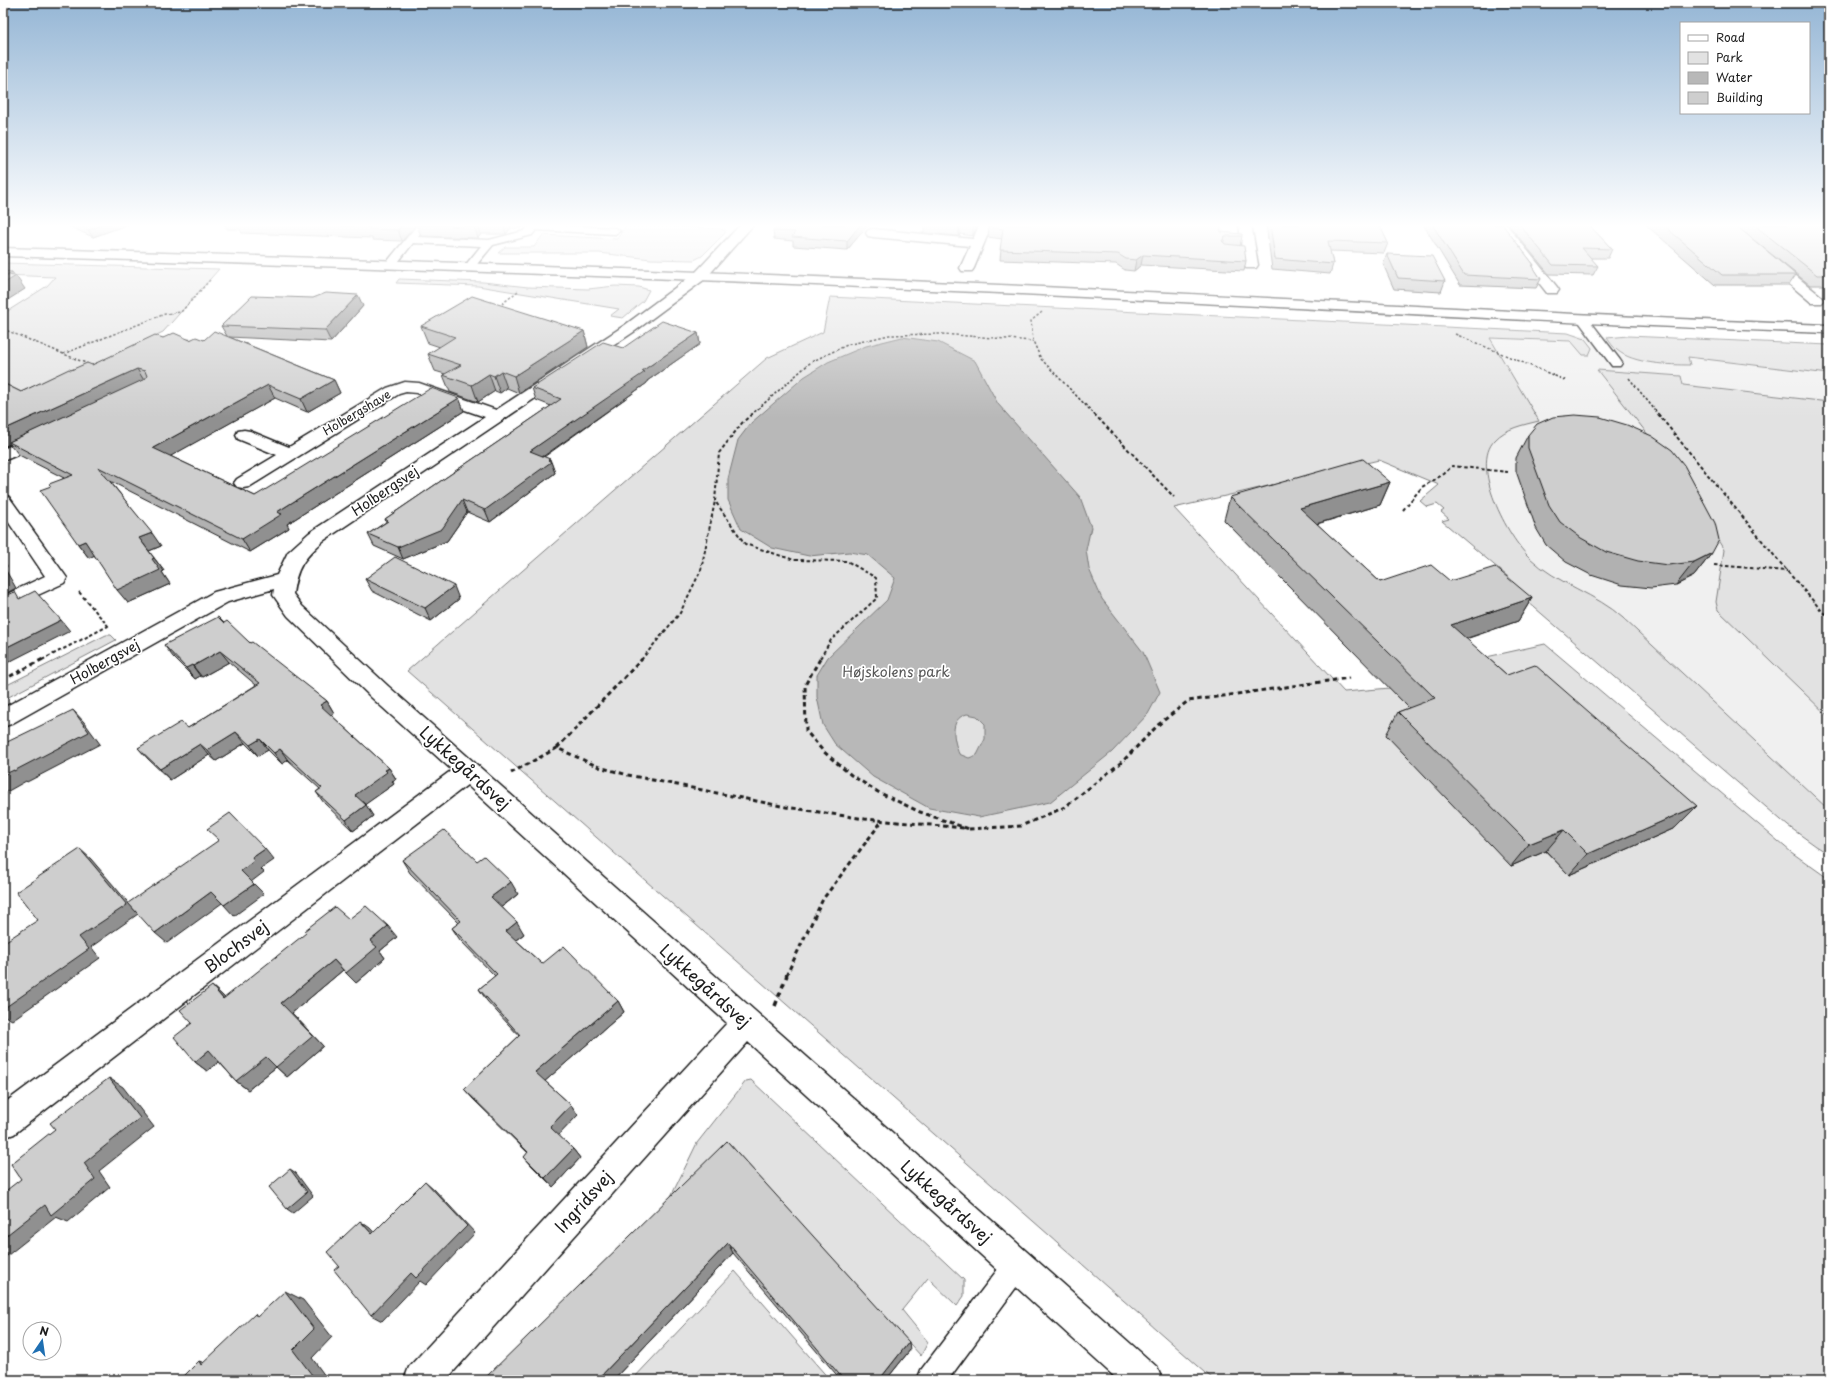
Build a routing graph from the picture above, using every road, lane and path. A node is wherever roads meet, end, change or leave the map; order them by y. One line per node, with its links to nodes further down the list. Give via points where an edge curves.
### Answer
1 (202, 289): 12 (path, via 181,312 165,314)
2 (683, 289): 16 (street, Holbergsvej, via 630,328)
3 (983, 289): 5 (street)
4 (1803, 289): 6 (street)
5 (1038, 291): 7 (street); 11 (path, via 1044,310 1031,321)
6 (1817, 300)
7 (1583, 319): 9 (street); 13 (lane)
8 (3, 329): 12 (path)
9 (1829, 329)
10 (1450, 332): 15 (path)
11 (1033, 341): 23 (path, via 1040,359); 25 (path, via 942,334 889,335 847,345 811,362 742,423 718,453)
12 (63, 354): 14 (path)
13 (1616, 363): 28 (path)
14 (90, 365)
15 (1567, 381)
16 (497, 416): 19 (street, Holbergshave, via 418,388 405,387 393,391); 30 (street, Holbergsvej, via 316,537 295,556)
17 (53, 432): 20 (street)
18 (244, 435): 19 (street)
19 (290, 454): 22 (street, Holbergshave)
20 (3, 456)
21 (1508, 472): 26 (path, via 1452,466 1422,487)
22 (243, 483)
23 (1174, 496)
24 (3, 501): 29 (street)
25 (715, 501): 36 (path, via 701,570 680,613 630,673); 39 (path, via 746,544 794,560 847,561 876,578 877,598 831,640 805,685 806,731 823,751 845,770 878,792 920,812)
26 (1403, 510)
27 (1714, 565): 28 (path)
28 (1787, 571): 32 (path)
29 (57, 578): 31 (street); 34 (path, via 74,586 108,626)
30 (285, 580): 35 (street, Holbergsvej, via 221,597); 37 (street, Lykkegårdsvej, via 283,595 295,611)
31 (3, 604)
32 (1829, 619)
33 (1349, 678): 39 (path, via 1188,701 1158,725 1123,761 1065,807 1022,826)
34 (3, 680)
35 (3, 718)
36 (557, 748): 37 (path); 38 (path, via 599,767 628,775 786,807)
37 (476, 778): 40 (street, Lykkegårdsvej); 41 (street, Blochsvej)
38 (882, 821): 39 (path); 40 (path, via 824,899 787,974)
39 (969, 829)
40 (754, 1030): 42 (street, Lykkegårdsvej); 43 (street, Ingridsvej)
41 (3, 1123)
42 (1017, 1265): 44 (lane); 45 (street, Lykkegårdsvej)
43 (422, 1380)
44 (931, 1380)
45 (1144, 1380)

